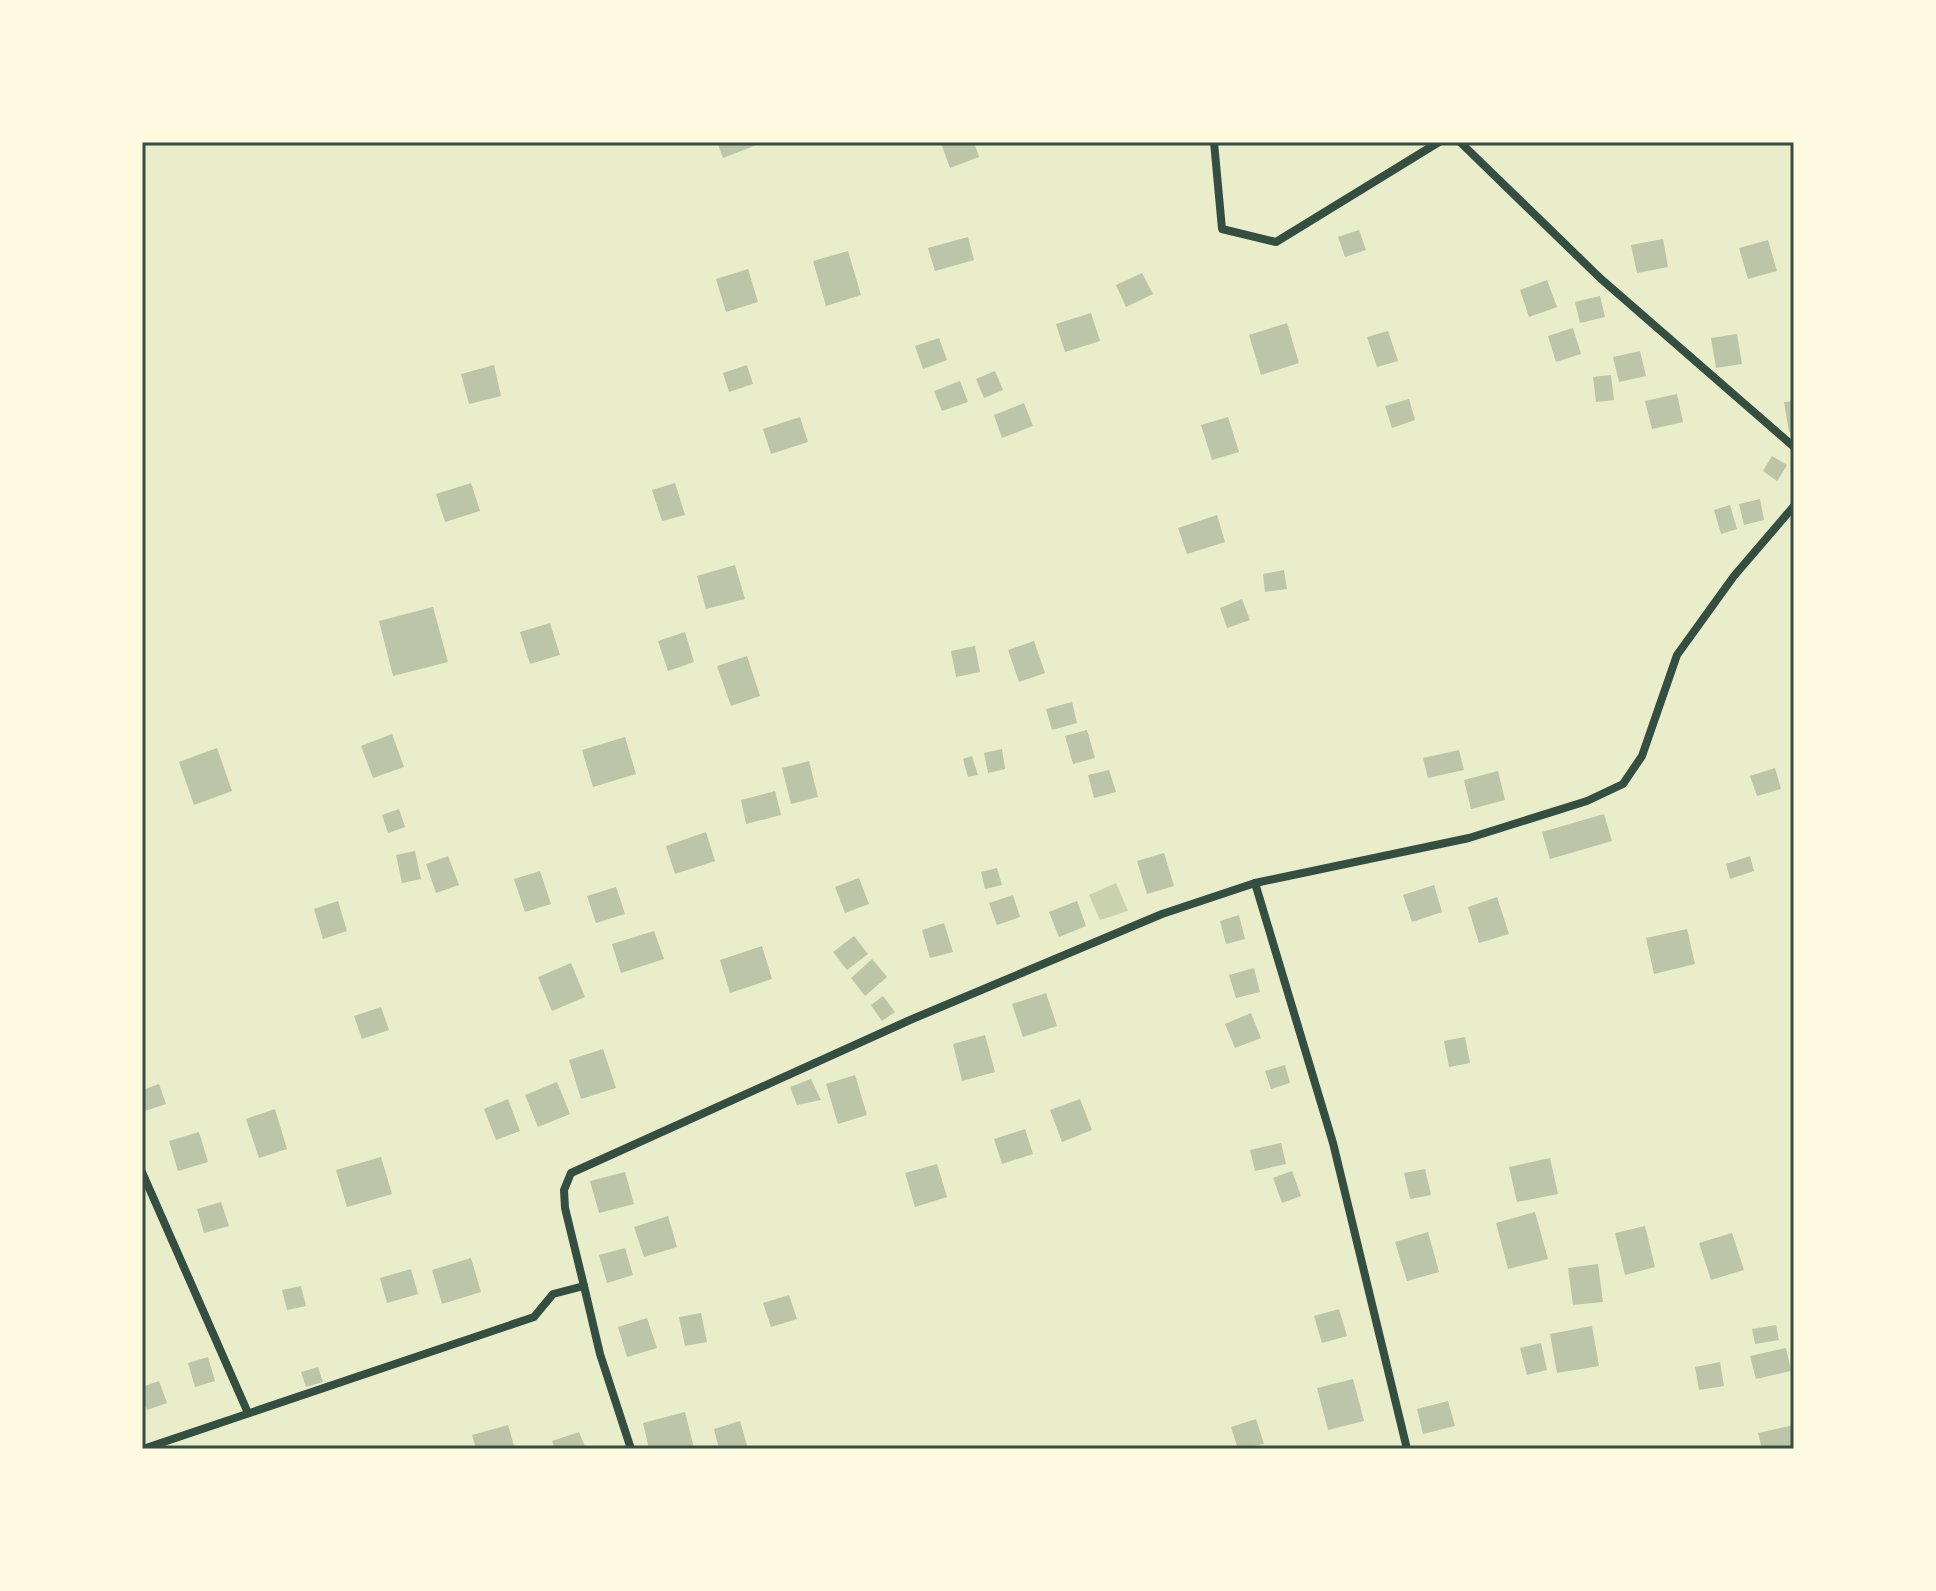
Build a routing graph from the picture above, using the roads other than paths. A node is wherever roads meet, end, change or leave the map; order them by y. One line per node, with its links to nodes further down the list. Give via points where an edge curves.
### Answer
1 (1214, 142): 2 (street, via 1222,229 1276,242)
2 (1439, 142)
3 (1460, 142): 4 (street, via 1600,278)
4 (1794, 447)
5 (1794, 506): 6 (street, via 1677,655 1642,756 1623,784 1587,801 1469,838)
6 (1255, 883): 8 (street, via 1162,914 910,1020 571,1173 564,1190 565,1208); 12 (street, via 1333,1143)
7 (142, 1172): 9 (street)
8 (584, 1286): 9 (street, via 553,1294 534,1317); 11 (street)
9 (248, 1413): 10 (street)
10 (143, 1449)
11 (631, 1449)
12 (1407, 1449)

